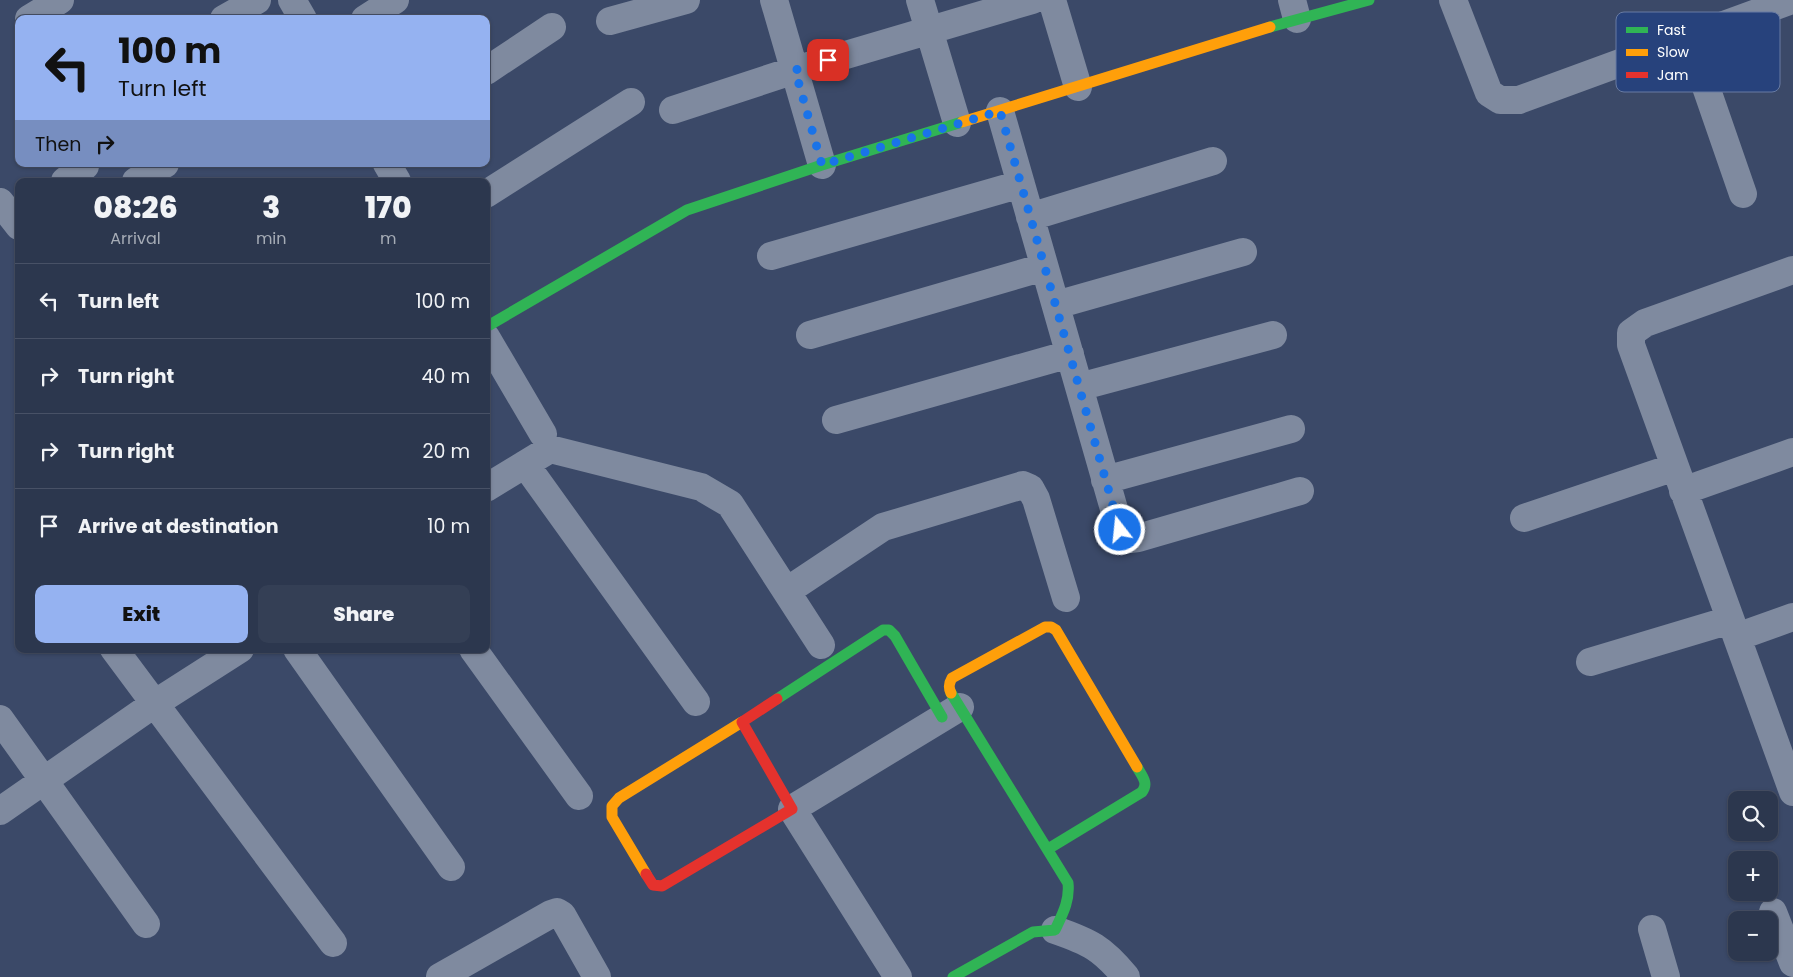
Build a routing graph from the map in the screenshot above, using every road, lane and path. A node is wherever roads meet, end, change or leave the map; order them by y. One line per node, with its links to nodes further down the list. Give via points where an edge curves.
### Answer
1 (60, 0): 15 (street)
2 (257, 0): 16 (street)
3 (292, 0): 17 (street)
4 (395, 0): 18 (street)
5 (686, 0): 19 (street)
6 (774, 0): 24 (street)
7 (920, 0): 21 (street)
8 (1032, 0): 21 (street)
9 (1052, 0): 25 (street)
10 (1369, 0): 13 (street)
11 (1454, 0): 22 (street, via 1488,92 1500,100 1519,100)
12 (1792, 0): 14 (street)
13 (1295, 9): 25 (street)
14 (1759, 12)
15 (35, 15)
16 (231, 15)
17 (301, 15)
18 (371, 15)
19 (610, 22)
20 (552, 27): 23 (street)
21 (929, 31): 24 (street); 30 (street)
22 (1616, 64)
23 (490, 69)
24 (795, 70): 28 (street); 32 (street)
25 (1078, 86): 29 (street)
26 (1707, 92): 37 (street)
27 (631, 102): 36 (street)
28 (673, 110)
29 (1000, 111): 30 (street); 35 (street)
30 (957, 123): 32 (street)
31 (1213, 161): 38 (street)
32 (822, 165): 44 (street, via 687,210)
33 (160, 167): 34 (street)
34 (141, 178)
35 (1021, 184): 38 (street); 40 (street)
36 (490, 191)
37 (1743, 194)
38 (1030, 216): 41 (street)
39 (1244, 252): 43 (street)
40 (771, 256)
41 (1044, 266): 43 (street); 46 (street)
42 (1793, 270): 55 (street, via 1645,323 1631,333 1631,345)
43 (1056, 305): 48 (street)
44 (490, 325)
45 (1273, 334): 49 (street)
46 (810, 335)
47 (490, 343): 52 (street)
48 (1070, 354): 49 (street); 50 (street)
49 (1079, 387): 56 (street)
50 (836, 420)
51 (1291, 429): 56 (street)
52 (543, 434)
53 (1793, 452): 55 (street)
54 (525, 464): 57 (street); 60 (street, via 550,450 701,487 730,504); 70 (street)
55 (1679, 479): 59 (street); 63 (street)
56 (1105, 480): 58 (street, via 1120,530 1130,539)
57 (490, 486)
58 (1300, 491)
59 (1524, 518)
60 (787, 591): 61 (street, via 883,527 1023,486 1030,488 1036,499); 64 (street)
61 (1066, 598)
62 (1793, 617): 63 (street)
63 (1734, 628): 69 (street); 76 (street)
64 (821, 645)
65 (117, 653): 71 (street)
66 (234, 653): 71 (street)
67 (300, 653): 81 (street)
68 (476, 653): 77 (street)
69 (1590, 662)
70 (696, 702)
71 (154, 704): 75 (street); 86 (street)
72 (951, 712): 74 (street, via 895,636 889,630 883,630); 78 (street); 80 (street); 80 (street, via 949,683 952,678 1038,630 1045,627 1056,630 1146,787)
73 (0, 719): 75 (street)
74 (742, 722): 78 (street); 78 (street, via 619,798 612,806 612,817 642,870 653,886 662,886)
75 (44, 781): 79 (street); 82 (street)
76 (1793, 792)
77 (580, 796)
78 (792, 809): 90 (street)
79 (0, 811)
80 (1048, 849): 85 (street, via 1070,892)
81 (451, 867)
82 (146, 924)
83 (1778, 925): 87 (street)
84 (1652, 929): 93 (street)
85 (1055, 930): 91 (street, via 1033,932); 92 (street, via 1083,939 1100,950)
86 (332, 942)
87 (1793, 963)
88 (440, 977): 89 (street, via 557,912 562,915)
89 (597, 977)
90 (898, 977)
91 (953, 977)
92 (1126, 977)
93 (1666, 977)

